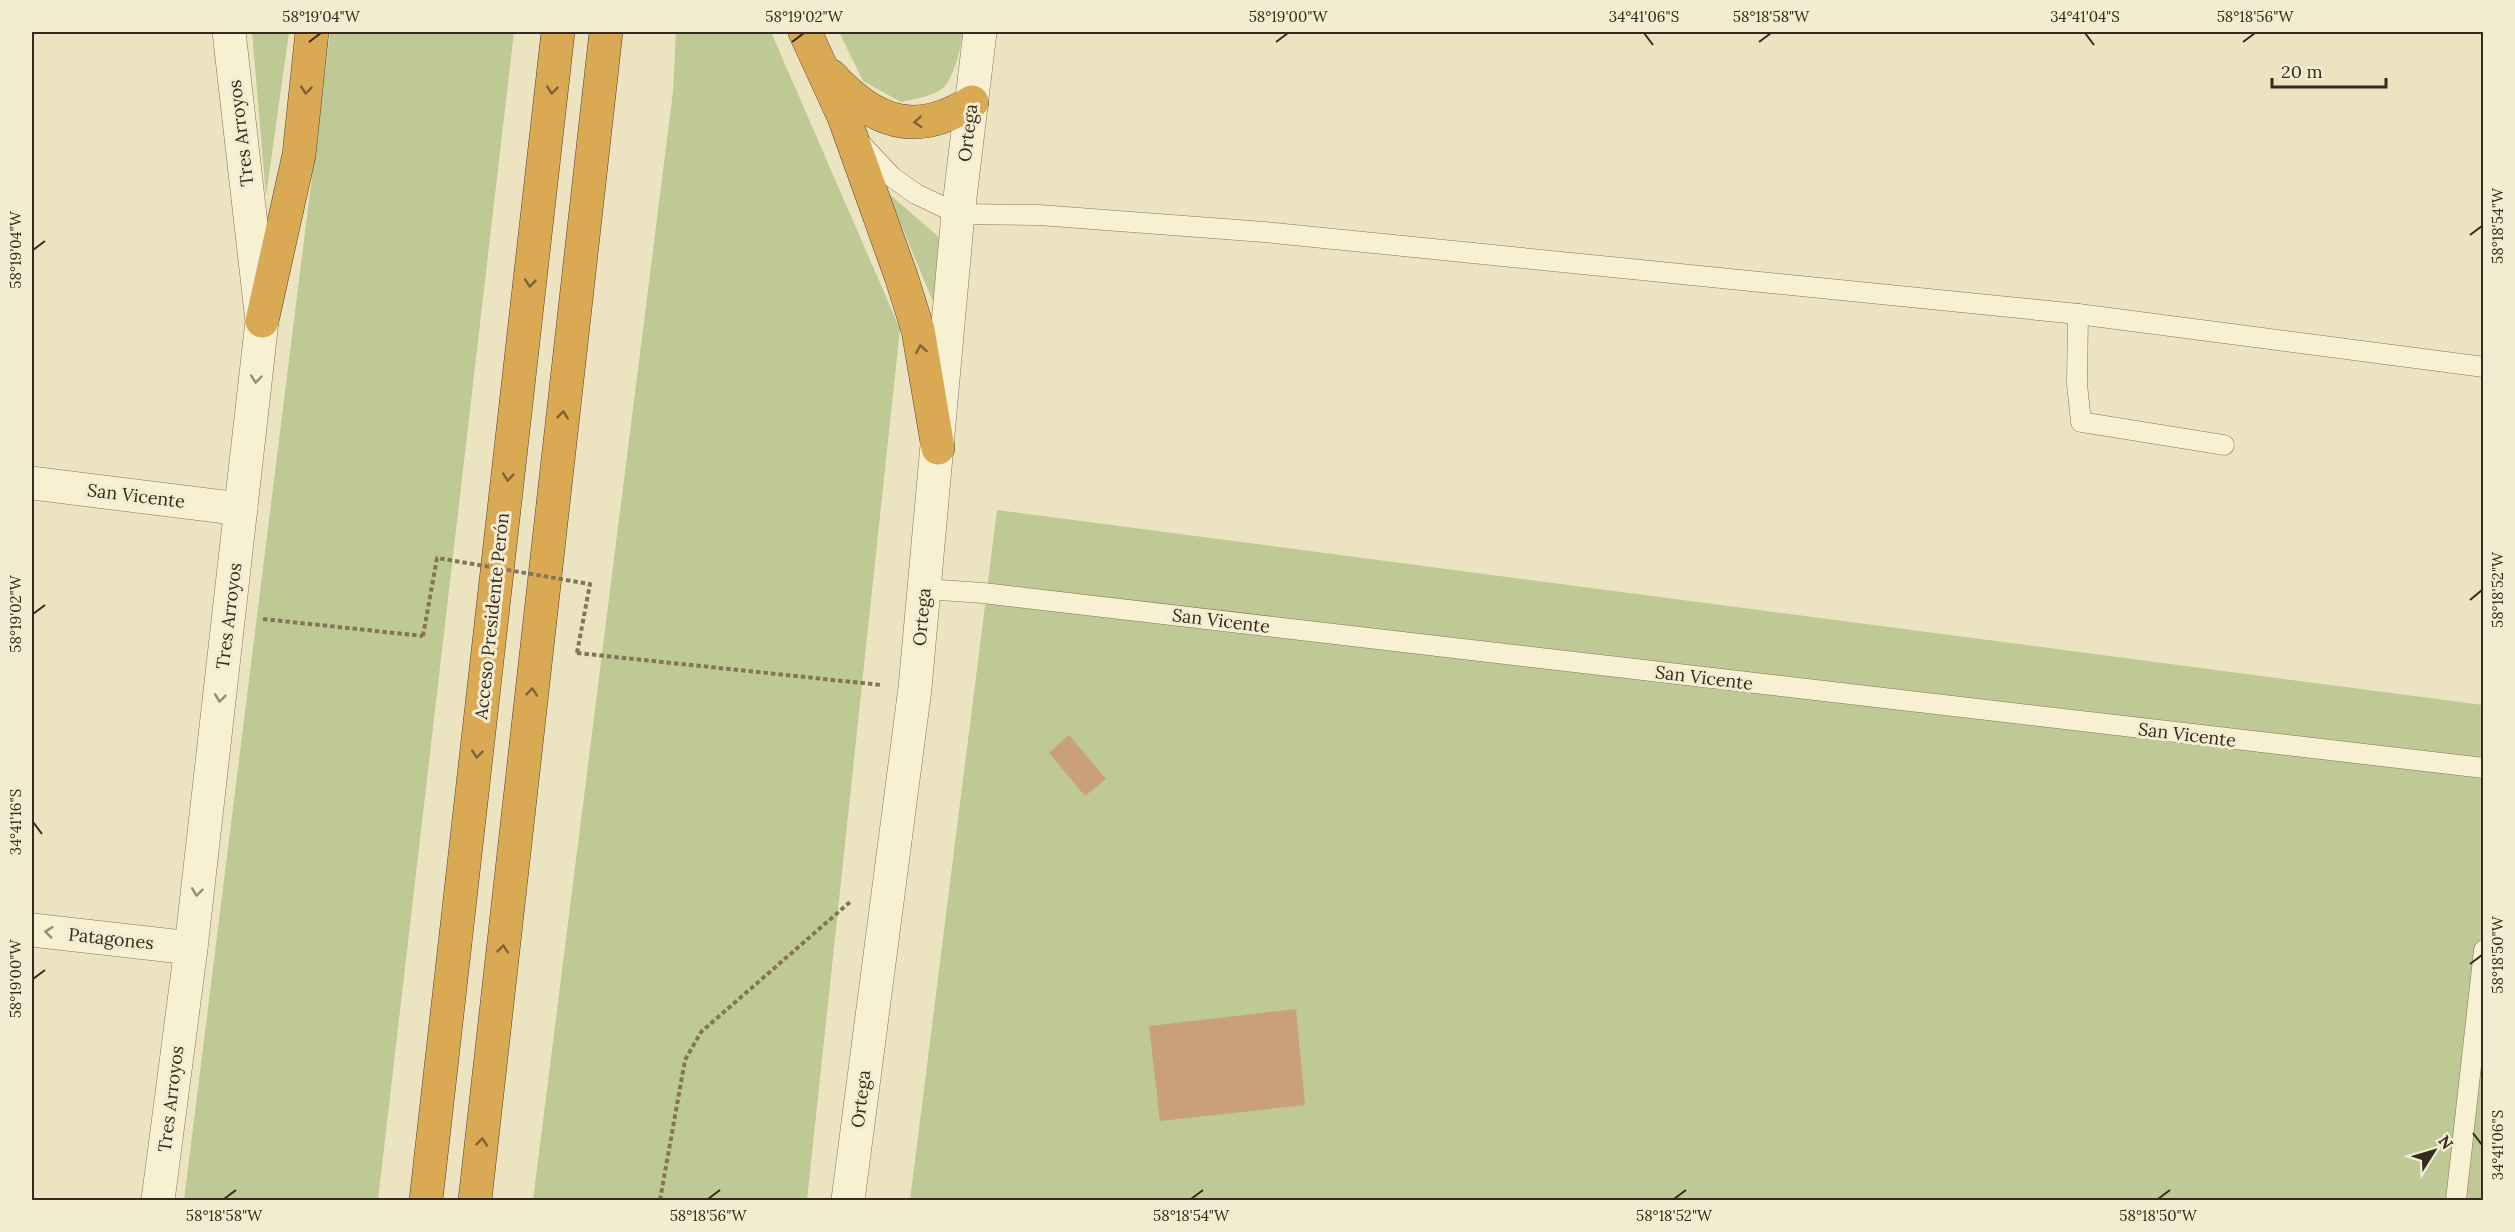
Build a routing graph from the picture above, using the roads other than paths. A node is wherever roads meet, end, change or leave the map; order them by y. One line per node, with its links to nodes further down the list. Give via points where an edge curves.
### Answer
1 (229, 32): 12 (street, Tres Arroyos)
2 (312, 32): 12 (highway, one-way to 12, via 300,155)
3 (558, 32): 24 (highway, Acceso Presidente Perón, one-way to 24)
4 (606, 32): 25 (highway, one-way to 4)
5 (805, 32): 7 (highway)
6 (981, 32): 8 (street, Ortega)
7 (822, 66): 8 (highway, one-way to 7, via 933,121 910,124 889,119 865,108); 9 (highway)
8 (972, 102): 10 (street, Ortega)
9 (844, 117): 10 (lane, via 860,143 892,177 916,194); 15 (highway, one-way to 9, via 918,330)
10 (958, 213): 11 (lane, via 1040,215 1264,232); 15 (street, Ortega)
11 (2078, 314): 13 (lane); 14 (lane, via 2081,422)
12 (262, 321): 17 (street, Tres Arroyos, one-way to 17)
13 (2484, 366)
14 (2224, 445)
15 (938, 448): 18 (street, Ortega)
16 (32, 483): 17 (street, San Vicente)
17 (242, 508): 21 (street, Tres Arroyos, one-way to 21)
18 (925, 589): 19 (lane, San Vicente, via 983,592); 26 (street, Ortega)
19 (2484, 768)
20 (32, 930): 21 (street, Patagones, one-way to 20)
21 (191, 948): 23 (street, Tres Arroyos)
22 (2484, 950): 27 (lane)
23 (158, 1200)
24 (426, 1200)
25 (475, 1200)
26 (848, 1200)
27 (2456, 1200)

